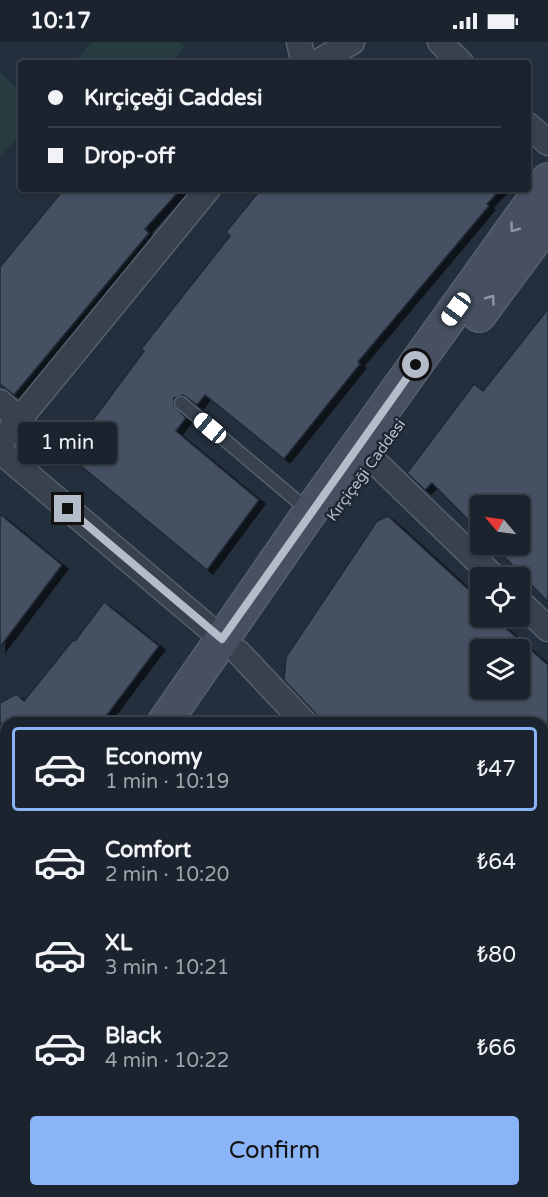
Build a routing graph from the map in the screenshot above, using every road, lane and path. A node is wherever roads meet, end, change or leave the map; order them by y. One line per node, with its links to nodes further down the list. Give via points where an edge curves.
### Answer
1 (299, 42): 4 (street)
2 (352, 42): 5 (street)
3 (441, 42): 6 (street)
4 (303, 60)
5 (321, 60)
6 (458, 60)
7 (531, 128): 8 (street)
8 (548, 143)
9 (548, 180): 18 (main road, Kırçiçeği Caddesi, one-way to 18)
10 (206, 192): 14 (street)
11 (548, 222): 17 (main road, Kırçiçeği Caddesi, one-way to 11)
12 (0, 402): 14 (street)
13 (181, 403): 18 (lane)
14 (20, 420): 15 (street)
15 (0, 444)
16 (0, 451): 22 (street)
17 (372, 459): 19 (street); 22 (main road, Kırçiçeği Caddesi)
18 (310, 512): 22 (main road, Kırçiçeği Caddesi)
19 (484, 567)
20 (530, 612): 21 (street)
21 (548, 629)
22 (230, 646): 23 (main road, Kırçiçeği Caddesi); 24 (main road, Kırçiçeği Caddesi); 25 (street)
23 (169, 717)
24 (193, 717)
25 (299, 717)

